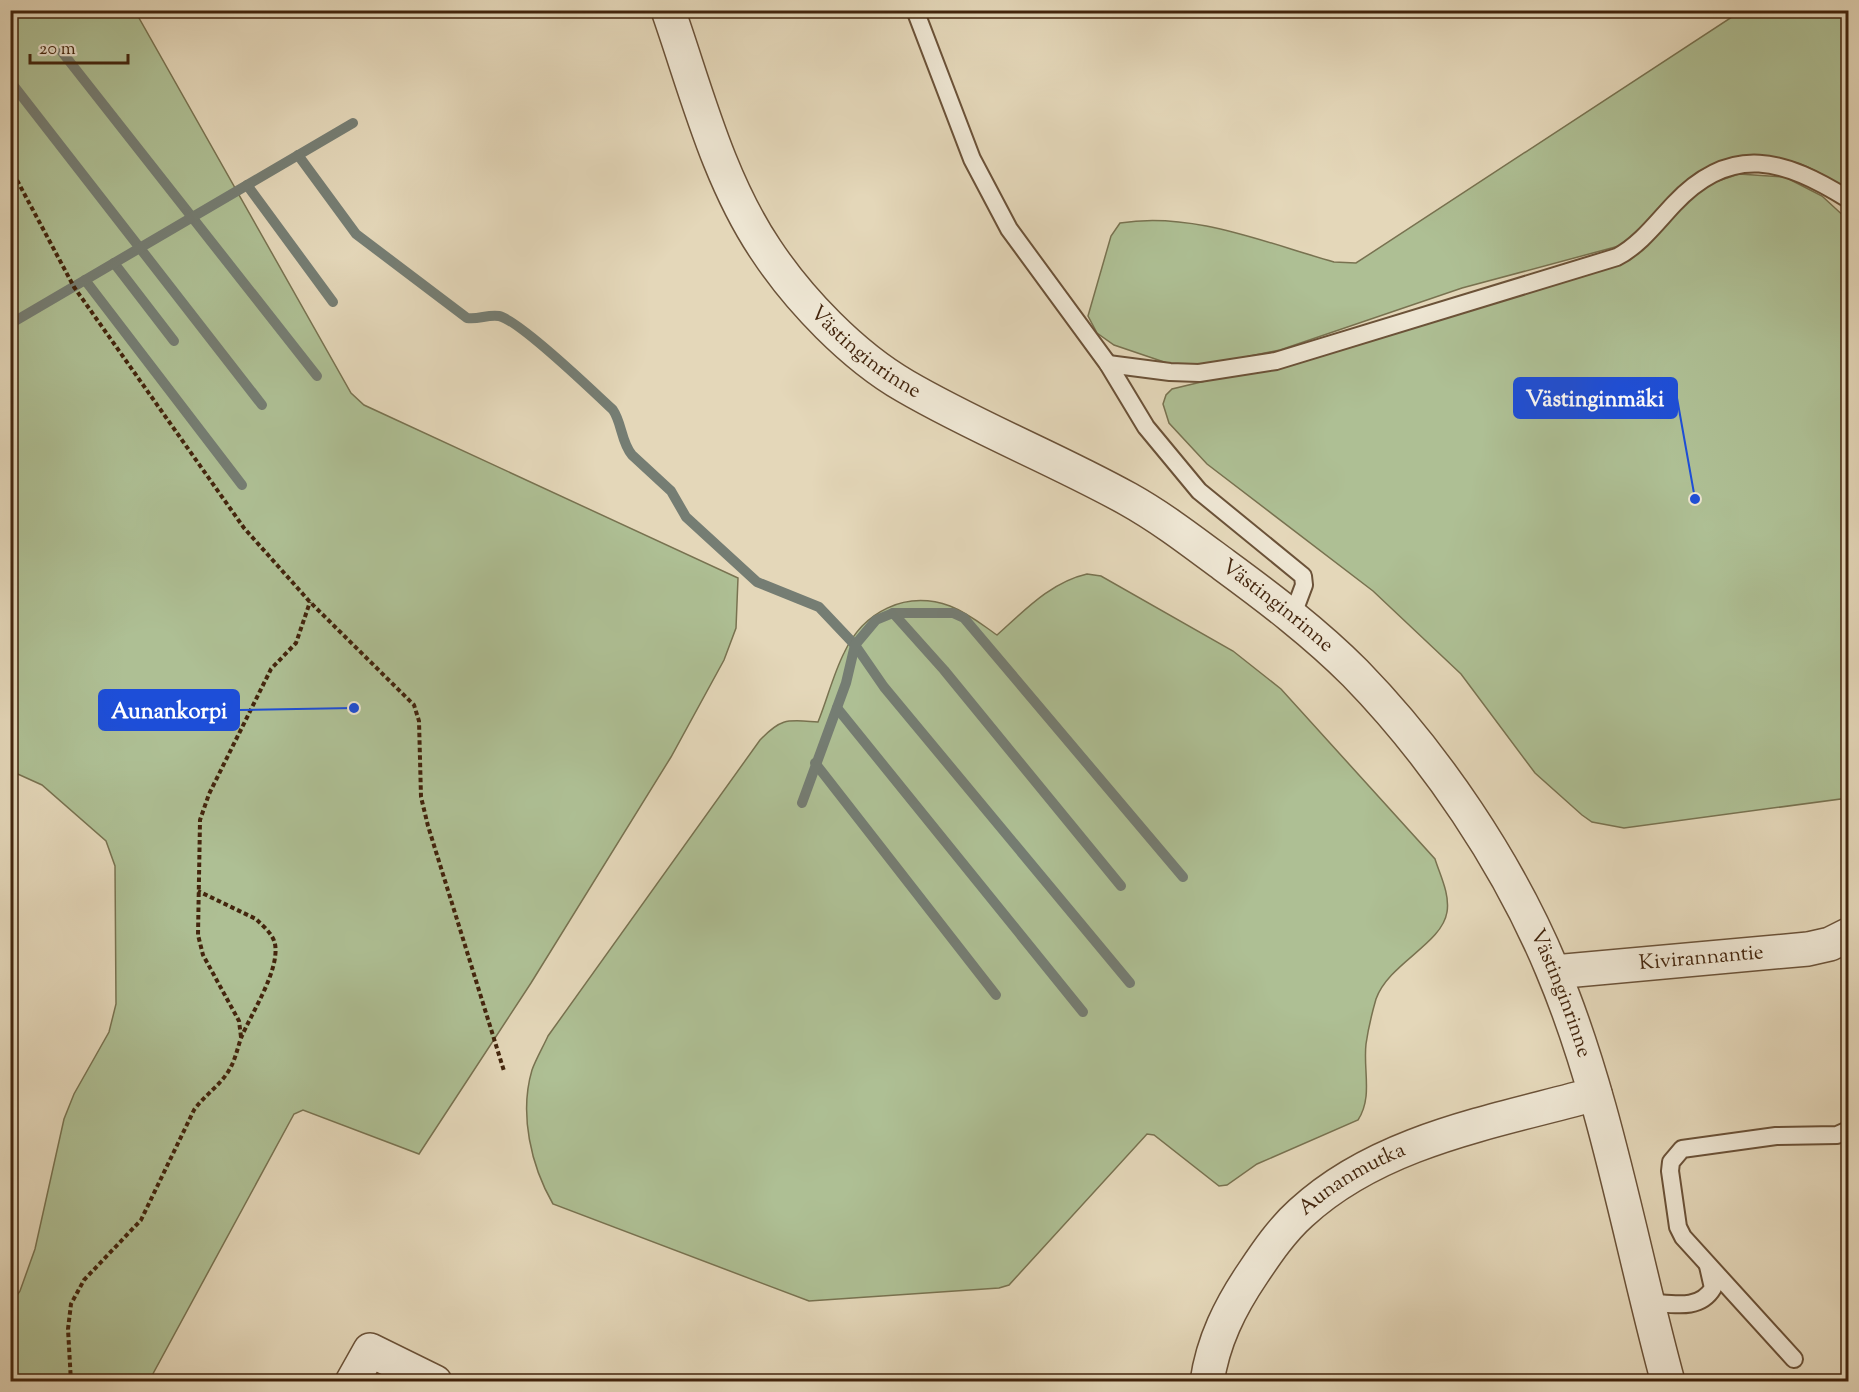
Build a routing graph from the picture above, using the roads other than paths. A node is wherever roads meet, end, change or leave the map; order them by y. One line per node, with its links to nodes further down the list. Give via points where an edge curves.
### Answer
1 (668, 10): 7 (street, Västinginrinne, via 720,161 742,208 766,250 808,303 855,350 903,385 1132,501)
2 (915, 10): 6 (lane, via 988,193 1009,229)
3 (1823, 184): 4 (lane); 5 (lane); 6 (lane, via 1773,164 1733,167 1688,190 1628,251 1606,260 1276,361 1199,373)
4 (1848, 199)
5 (1848, 209)
6 (1108, 364): 7 (lane, via 1146,427 1199,491 1303,576 1304,585)
7 (1292, 617): 9 (street, Västinginrinne, via 1353,671 1426,756 1503,870)
8 (1848, 935): 9 (street, Kivirannantie, via 1808,949)
9 (1554, 972): 10 (street, Västinginrinne)
10 (1595, 1094): 13 (street, Västinginrinne); 17 (street, Aunanmutka, via 1407,1147 1331,1188 1300,1213 1237,1298 1219,1333)
11 (1848, 1130): 12 (lane, via 1837,1135 1776,1136 1682,1149 1676,1154 1670,1172 1678,1227)
12 (1708, 1265): 13 (lane, via 1713,1288 1702,1301 1692,1305); 14 (lane)
13 (1646, 1302): 18 (street, Västinginrinne)
14 (1794, 1359)
15 (352, 1382): 16 (street, via 370,1350)
16 (435, 1382)
17 (1207, 1382)
18 (1668, 1382)

